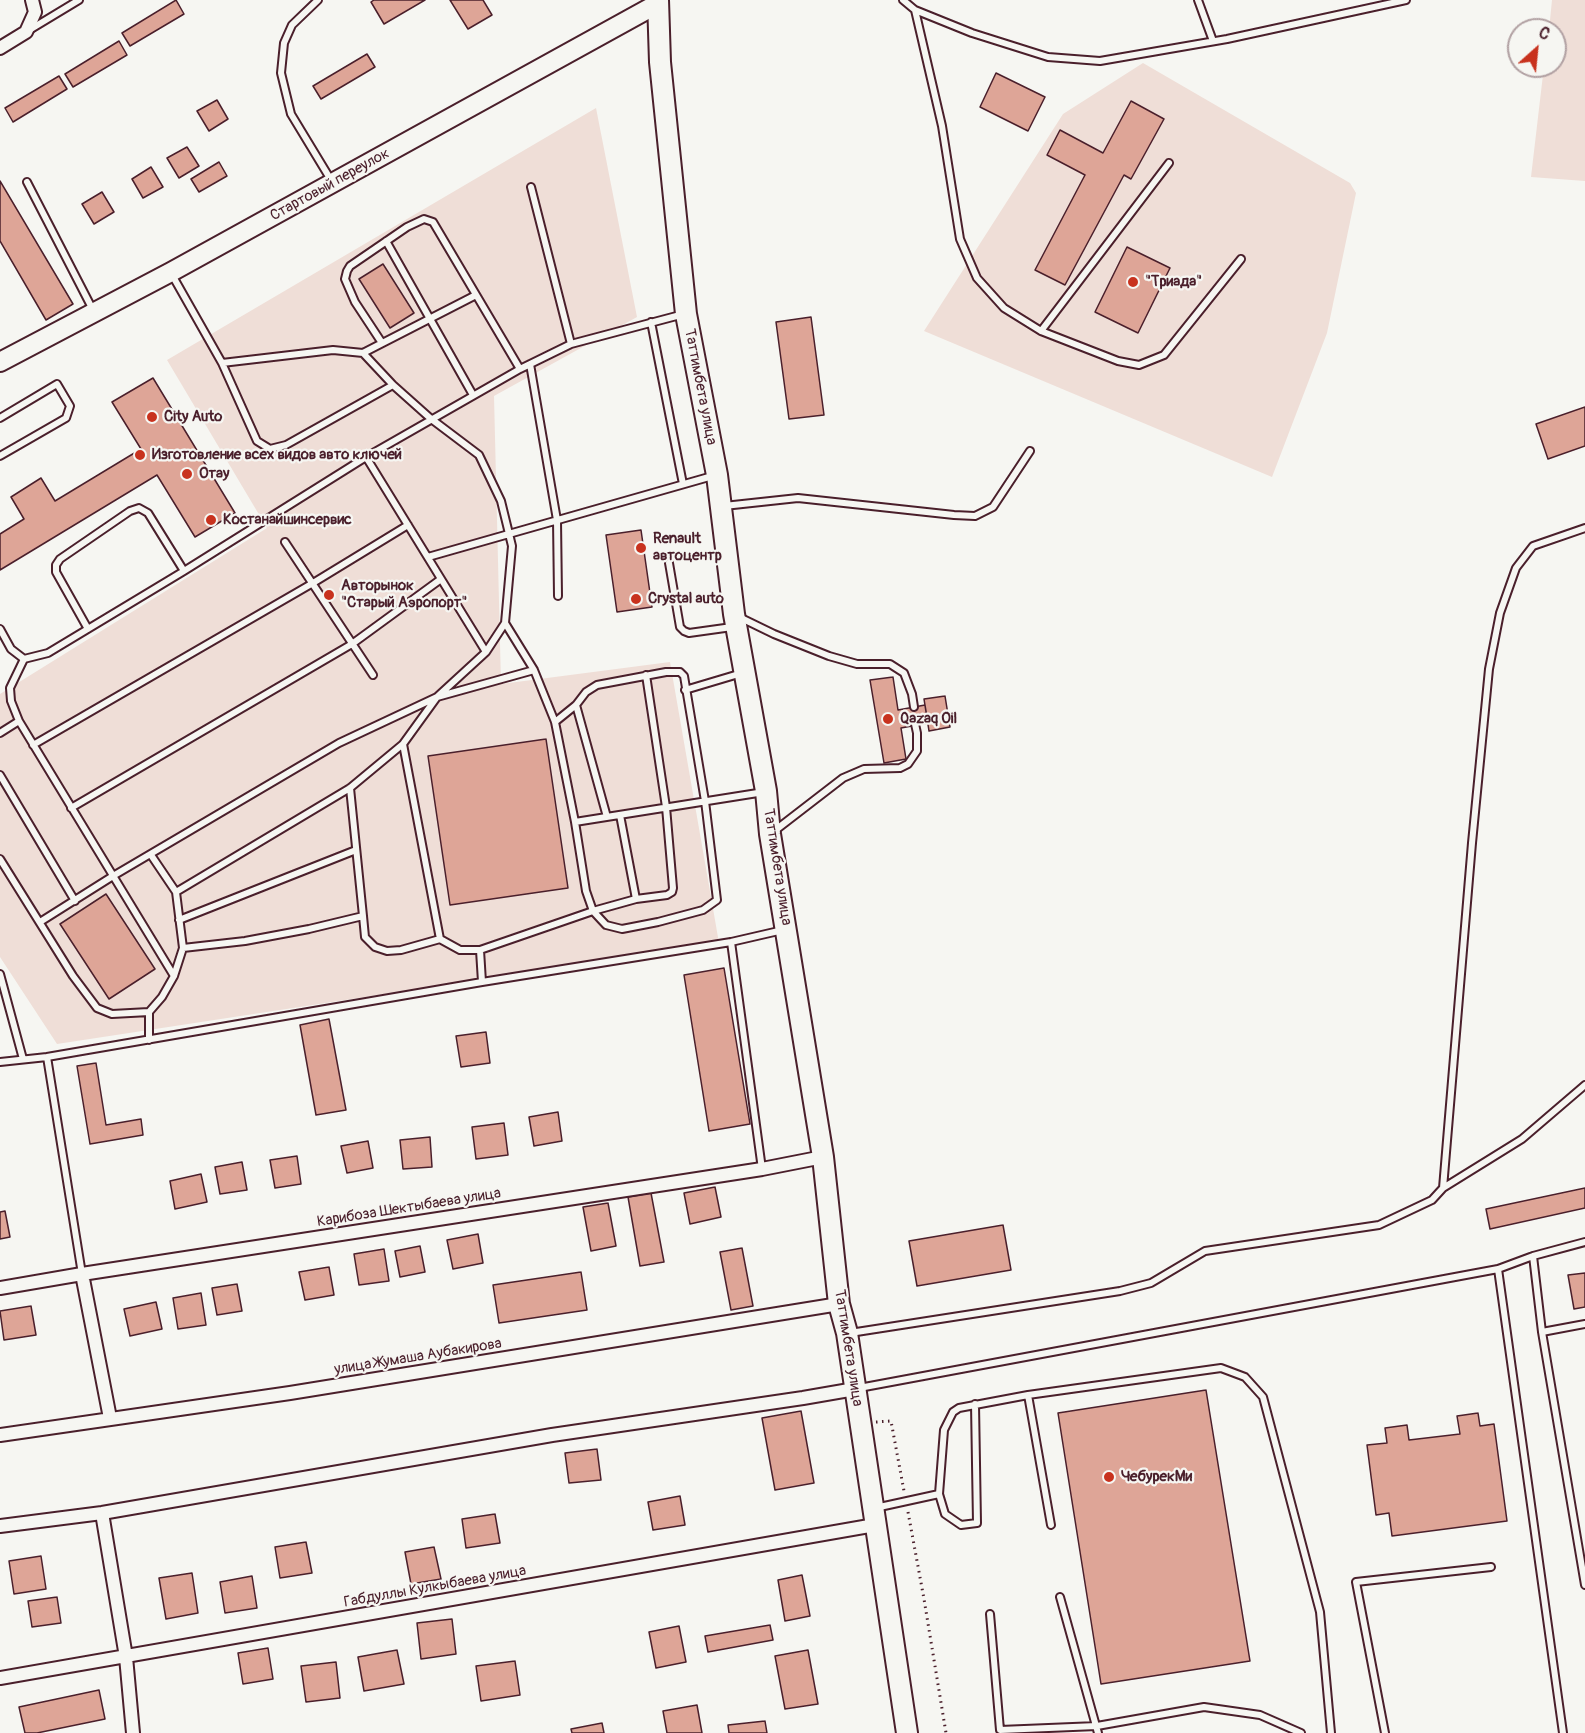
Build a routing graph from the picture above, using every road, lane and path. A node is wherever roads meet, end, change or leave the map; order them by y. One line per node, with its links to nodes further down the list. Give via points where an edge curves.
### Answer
1 (32, 0): 9 (street, via 35,12)
2 (79, 0): 9 (lane)
3 (318, 0): 14 (lane, via 292,25 284,44 281,73 291,114)
4 (903, 0): 8 (lane)
5 (1198, 0): 10 (lane)
6 (1406, 0): 10 (lane)
7 (660, 1): 14 (street, Стартовый переулок); 21 (main road, Таттимбета улица, via 660,63)
8 (915, 10): 10 (lane, via 1048,57 1100,61); 24 (lane, via 942,126 960,239 977,278 1004,308)
9 (26, 32): 11 (street)
10 (1214, 41)
11 (0, 48)
12 (1169, 163): 24 (lane)
13 (27, 183): 20 (lane)
14 (333, 183): 18 (street, Стартовый переулок)
15 (531, 187): 26 (lane)
16 (386, 241): 19 (lane, via 424,219 433,222); 22 (lane); 25 (lane, via 350,266 345,279)
17 (1241, 259): 24 (lane, via 1164,355 1139,365 1118,361)
18 (171, 272): 20 (street, Стартовый переулок); 29 (lane)
19 (476, 295): 22 (lane); 31 (lane)
20 (94, 313): 28 (street, Стартовый переулок)
21 (686, 314): 23 (lane); 39 (main road, Таттимбета улица)
22 (430, 319): 25 (lane); 33 (lane)
23 (651, 322): 26 (lane); 40 (lane)
24 (1041, 331)
25 (382, 344): 27 (lane)
26 (572, 344): 30 (lane)
27 (363, 353): 29 (lane, via 333,350); 32 (lane)
28 (0, 362)
29 (222, 363): 32 (lane, via 257,441 270,448 286,445)
30 (530, 364): 31 (lane); 42 (lane)
31 (520, 369): 33 (lane)
32 (393, 385): 35 (lane)
33 (473, 395): 35 (lane)
34 (0, 418): 37 (lane, via 57,384 70,406 66,418)
35 (430, 418): 38 (lane); 45 (lane, via 479,455 501,501)
36 (1030, 451): 41 (lane, via 993,507 975,516 798,498)
37 (0, 456)
38 (366, 457): 43 (lane); 49 (lane)
39 (717, 475): 40 (lane); 41 (main road, Таттимбета улица)
40 (683, 484): 42 (lane)
41 (721, 506): 53 (main road, Таттимбета улица)
42 (557, 520): 45 (lane); 52 (lane)
43 (408, 525): 47 (lane); 51 (lane)
44 (1585, 528): 111 (lane, via 1533,546 1516,568 1500,613 1489,669)
45 (510, 533): 47 (lane); 54 (lane)
46 (285, 542): 51 (lane)
47 (428, 557): 50 (lane)
48 (669, 563): 53 (lane, via 680,627 684,631 689,633)
49 (184, 571): 56 (lane); 56 (lane, via 148,513 139,508 130,511 56,565 56,572)
50 (441, 579): 57 (lane); 58 (lane)
51 (313, 583): 57 (lane); 73 (lane)
52 (558, 596)
53 (735, 620): 61 (main road, Таттимбета улица); 67 (lane, via 857,664 890,664 904,673)
54 (505, 623): 58 (lane); 60 (lane)
55 (0, 629): 59 (lane, via 11,649)
56 (88, 629): 59 (lane, via 48,653)
57 (352, 644): 62 (lane); 79 (lane)
58 (486, 652): 65 (lane)
59 (24, 659): 68 (lane, via 10,688)
60 (534, 670): 65 (lane); 69 (lane)
61 (744, 673): 64 (lane); 76 (main road, Таттимбета улица)
62 (373, 675)
63 (646, 675): 64 (lane, via 680,672); 66 (lane, via 597,685); 78 (lane)
64 (685, 690): 77 (lane)
65 (437, 697): 72 (lane); 85 (lane, via 339,742)
66 (576, 705): 69 (lane); 81 (lane)
67 (914, 707)
68 (19, 722): 71 (lane); 73 (lane)
69 (555, 722): 82 (lane)
70 (915, 724): 83 (lane, via 917,751 908,764 900,768 864,769 843,778)
71 (0, 733)
72 (403, 744): 75 (lane); 96 (lane)
73 (33, 745): 79 (lane)
74 (0, 775): 90 (lane)
75 (350, 788): 84 (lane); 88 (lane)
76 (766, 792): 77 (lane); 83 (main road, Таттимбета улица)
77 (705, 801): 78 (lane); 91 (lane, via 717,900 702,909 622,929 606,925)
78 (666, 807): 80 (lane); 89 (lane, via 672,892)
79 (71, 808): 87 (lane)
80 (620, 814): 81 (lane); 89 (lane)
81 (607, 817): 82 (lane)
82 (575, 822): 91 (lane)
83 (770, 834): 95 (main road, Таттимбета улица)
84 (356, 850): 92 (lane); 93 (lane)
85 (151, 855): 87 (lane); 88 (lane)
86 (0, 859): 94 (lane)
87 (113, 876): 90 (lane); 101 (lane)
88 (176, 892): 93 (lane)
89 (636, 899): 91 (lane)
90 (75, 901): 94 (lane)
91 (593, 911): 99 (lane)
92 (363, 916): 96 (lane, via 365,937 375,947 387,951); 98 (lane, via 245,941)
93 (179, 920): 98 (lane)
94 (40, 922): 103 (lane, via 97,1008 112,1014)
95 (787, 929): 97 (lane); 109 (main road, Таттимбета улица)
96 (440, 939): 99 (lane, via 460,950)
97 (731, 942): 102 (lane); 110 (lane)
98 (183, 948): 101 (lane)
99 (480, 950): 102 (lane)
100 (0, 974): 106 (lane)
101 (174, 976): 103 (lane)
102 (482, 982): 104 (lane)
103 (149, 1012): 104 (lane)
104 (149, 1040): 105 (lane)
105 (47, 1057): 106 (lane); 115 (lane)
106 (23, 1059): 107 (lane)
107 (0, 1062)
108 (1585, 1084): 111 (lane, via 1522,1139)
109 (823, 1157): 110 (street, Карибоза Шектыбаева улица); 117 (main road, Таттимбета улица)
110 (762, 1169): 115 (street, Карибоза Шектыбаева улица)
111 (1443, 1188): 120 (lane, via 1432,1200 1379,1225 1205,1251 1151,1283 1120,1291)
112 (1585, 1242): 113 (lane)
113 (1533, 1256): 114 (lane); 119 (lane)
114 (1498, 1269): 121 (lane); 146 (lane)
115 (82, 1274): 116 (street, Карибоза Шектыбаева улица); 124 (street)
116 (0, 1288)
117 (839, 1304): 120 (main road, Таттимбета улица); 124 (street, улица Жумаша Аубакирова)
118 (1585, 1324): 119 (lane)
119 (1542, 1332): 134 (lane)
120 (847, 1333): 121 (main road, Таттимбета улица)
121 (855, 1389): 125 (main road, Таттимбета улица); 129 (street, via 552,1435)
122 (1028, 1395): 123 (lane); 131 (lane); 144 (lane, via 1221,1368 1245,1377 1263,1397 1320,1612)
123 (975, 1404): 127 (lane, via 953,1412 944,1430); 127 (lane, via 977,1523 961,1525 945,1514)
124 (111, 1418): 126 (street, улица Жумаша Аубакирова)
125 (859, 1422): 128 (path, via 891,1421); 130 (main road, Таттимбета улица)
126 (0, 1435)
127 (939, 1494): 128 (lane)
128 (906, 1501): 130 (lane); 142 (path)
129 (102, 1513): 132 (street); 137 (street)
130 (873, 1516): 137 (street, Габдуллы Кулкыбаева улица); 141 (main road, Таттимбета улица)
131 (1051, 1525)
132 (0, 1526)
133 (1491, 1567): 145 (lane, via 1356,1582)
134 (1585, 1585)
135 (1060, 1598): 139 (lane)
136 (990, 1614): 139 (lane, via 1000,1730)
137 (126, 1657): 138 (street, Габдуллы Кулкыбаева улица); 140 (street)
138 (0, 1678)
139 (1098, 1729): 143 (lane, via 1204,1707 1260,1715)
140 (133, 1733)
141 (907, 1733)
142 (946, 1733)
143 (1301, 1733)
144 (1331, 1733)
145 (1385, 1733)
146 (1563, 1733)

